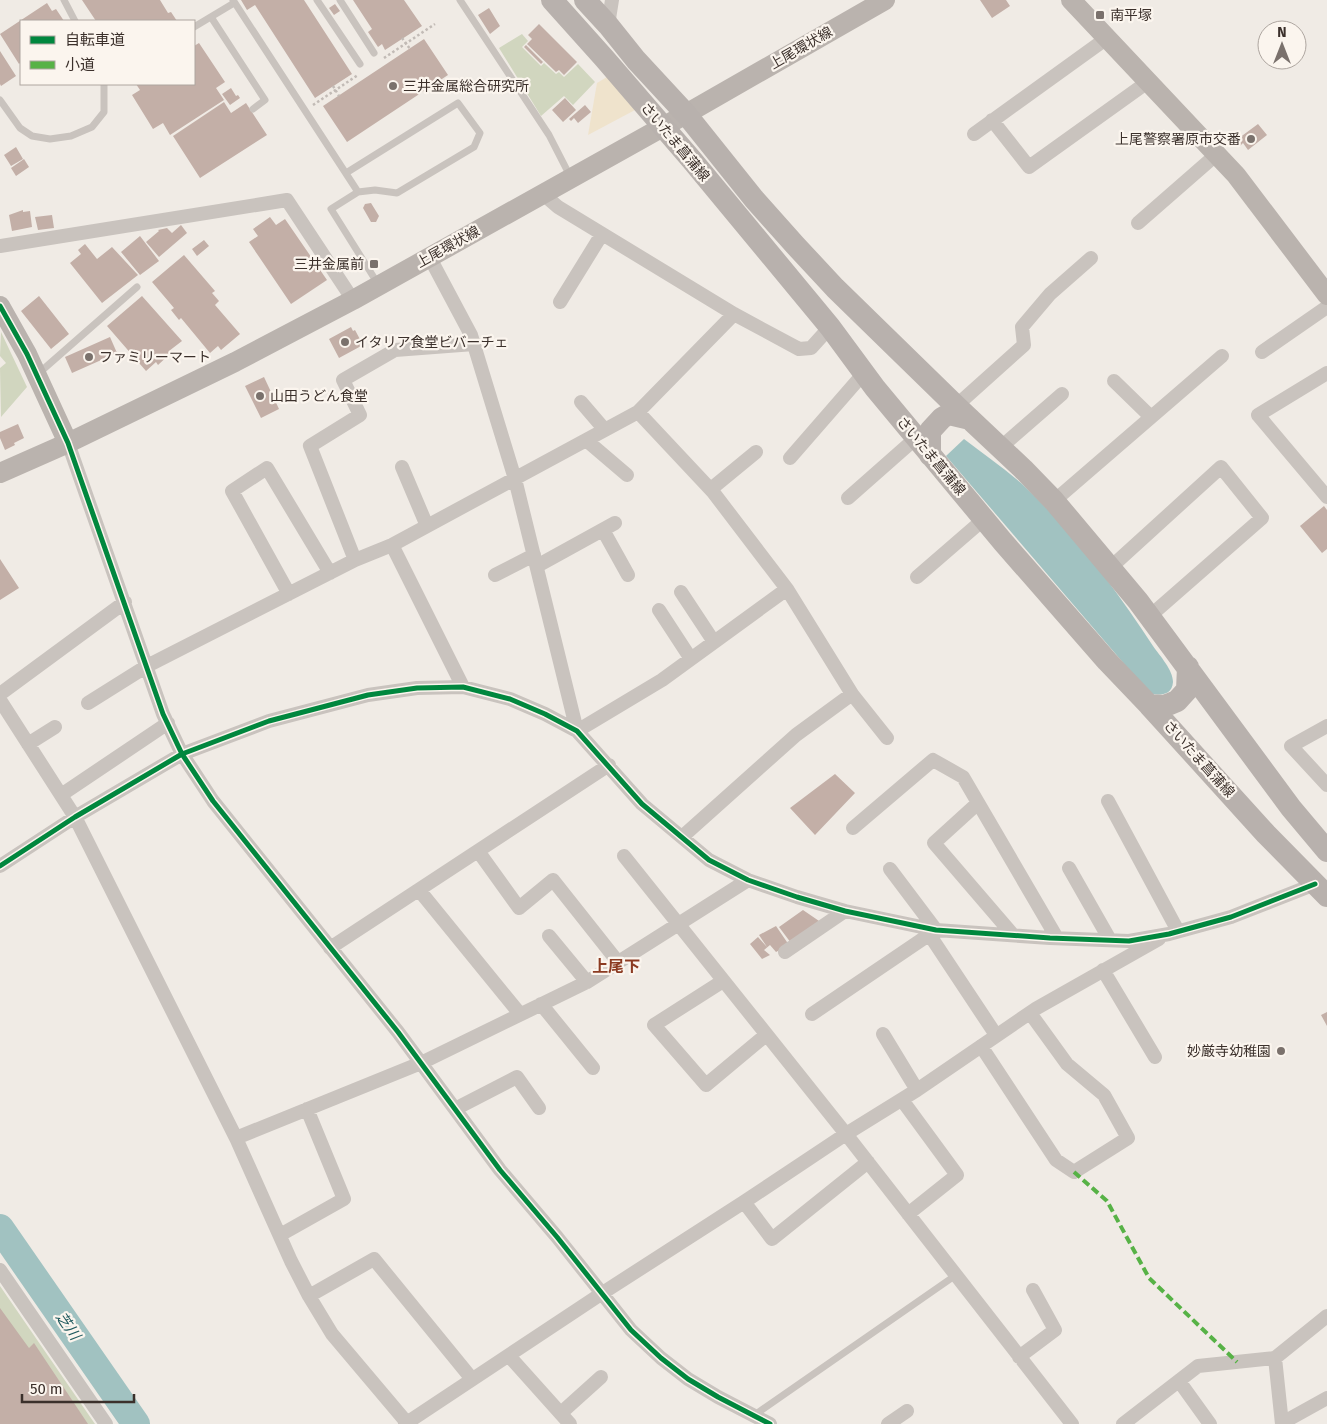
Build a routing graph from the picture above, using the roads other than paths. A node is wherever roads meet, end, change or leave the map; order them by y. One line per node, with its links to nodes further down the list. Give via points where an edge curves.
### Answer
1 (64, 0): 12 (lane)
2 (317, 0): 17 (lane)
3 (340, 0): 16 (lane)
4 (460, 0): 28 (lane, via 548,135)
5 (552, 0): 24 (main road, さいたま菖蒲線)
6 (585, 0): 13 (main road, さいたま菖蒲線)
7 (612, 0): 13 (street)
8 (885, 0): 22 (main road, 上尾環状線)
9 (1071, 0): 15 (main road)
10 (234, 1): 11 (lane); 27 (lane)
11 (211, 17): 14 (lane); 21 (lane, via 265,100)
12 (74, 20)
13 (608, 25): 22 (main road, さいたま菖蒲線)
14 (195, 26)
15 (1107, 38): 18 (main road); 23 (street)
16 (374, 53)
17 (360, 64)
18 (1149, 82): 23 (street, via 1029,167); 26 (main road)
19 (104, 85): 20 (lane, via 104,112 92,127 71,136 50,139 32,136 20,128)
20 (0, 100)
21 (253, 109)
22 (686, 114): 24 (main road, 上尾環状線); 55 (main road, さいたま菖蒲線, via 795,245)
23 (992, 120): 25 (street)
24 (662, 126): 28 (main road, 上尾環状線); 44 (main road, さいたま菖蒲線)
25 (974, 134)
26 (1217, 154): 31 (street); 38 (main road)
27 (346, 173): 29 (lane); 29 (lane, via 458,104 480,133 474,147 397,193)
28 (571, 178): 30 (main road, 上尾環状線)
29 (358, 192): 36 (lane, via 331,209)
30 (543, 194): 32 (street); 34 (main road, 上尾環状線)
31 (1138, 222)
32 (602, 234): 40 (street); 43 (street)
33 (0, 246): 39 (street, via 287,200)
34 (430, 258): 36 (main road, 上尾環状線); 45 (street)
35 (1091, 258): 55 (street, via 1050,294 1022,327 1024,344)
36 (379, 286): 39 (main road, 上尾環状線)
37 (137, 287): 50 (lane)
38 (1327, 295)
39 (353, 300): 59 (main road, 上尾環状線, via 236,362)
40 (560, 302)
41 (0, 306): 50 (main road)
42 (1327, 307): 46 (street)
43 (734, 314): 44 (street, via 799,349 811,348); 54 (street)
44 (830, 327): 48 (main road, さいたま菖蒲線)
45 (474, 344): 67 (street); 75 (street, via 395,350 343,380 360,416 310,446)
46 (1262, 352)
47 (1222, 356): 56 (street)
48 (864, 373): 60 (main road, さいたま菖蒲線); 63 (street)
49 (1327, 373): 69 (street, via 1258,415)
50 (36, 375): 59 (main road)
51 (1114, 381): 56 (street)
52 (1062, 394): 61 (street)
53 (581, 402): 57 (street)
54 (638, 412): 57 (street); 68 (street)
55 (963, 413): 60 (main road, via 942,418); 61 (main road, さいたま菖蒲線)
56 (1151, 417): 71 (street)
57 (604, 430): 58 (street)
58 (586, 440): 66 (street); 67 (street)
59 (68, 442): 65 (main road, 上尾環状線); 85 (street)
60 (923, 447): 70 (street); 72 (main road, さいたま菖蒲線)
61 (1000, 448): 71 (main road, さいたま菖蒲線)
62 (756, 452): 68 (street)
63 (790, 458)
64 (402, 467): 73 (street)
65 (0, 473)
66 (626, 475)
67 (515, 479): 73 (street); 76 (street)
68 (711, 489): 82 (street)
69 (1327, 497)
70 (848, 498)
71 (1054, 501): 77 (main road, さいたま菖蒲線)
72 (984, 519): 81 (street); 97 (main road, さいたま菖蒲線)
73 (427, 526): 74 (street)
74 (392, 545): 75 (street); 92 (street)
75 (355, 560): 78 (street)
76 (535, 560): 79 (street); 80 (street, via 609,527); 101 (street)
77 (1110, 568): 87 (main road, さいたま菖蒲線); 87 (street, via 1221,466 1262,518)
78 (330, 573): 84 (street); 84 (street, via 267,468 232,491)
79 (495, 575)
80 (628, 575)
81 (917, 577)
82 (787, 589): 88 (street); 94 (street)
83 (681, 592): 88 (street)
84 (289, 594): 90 (street)
85 (125, 602): 90 (street); 93 (street)
86 (659, 610): 89 (street)
87 (1150, 616): 91 (main road, さいたま菖蒲線)
88 (714, 642): 89 (street)
89 (691, 659): 101 (street)
90 (148, 666): 96 (street); 98 (street)
91 (1188, 667): 97 (main road, via 1187,690 1177,701 1165,706); 114 (main road, さいたま菖蒲線, via 1291,808)
92 (463, 687): 101 (street, via 510,699); 104 (street, via 417,688 368,695 269,721)
93 (0, 694)
94 (852, 694): 102 (street); 112 (street, via 796,735)
95 (0, 700): 103 (street)
96 (88, 703)
97 (1149, 705): 121 (main road, さいたま菖蒲線)
98 (168, 723): 104 (street); 107 (street)
99 (1327, 726): 106 (street, via 1291,746)
100 (55, 727): 103 (street)
101 (577, 731): 105 (street)
102 (887, 738)
103 (28, 744): 107 (street)
104 (182, 754): 110 (street); 130 (street, via 213,801)
105 (609, 765): 112 (street, via 642,804); 113 (street)
106 (1327, 785)
107 (60, 794): 110 (street)
108 (1108, 800): 125 (street)
109 (978, 803): 111 (street, via 963,777 933,760); 126 (street, via 934,843); 128 (street)
110 (75, 817): 116 (street); 153 (street)
111 (853, 828)
112 (682, 837): 119 (street, via 709,860)
113 (478, 851): 120 (street); 132 (street, via 519,908 553,880)
114 (1327, 851)
115 (624, 856): 123 (street)
116 (0, 866)
117 (1069, 868): 129 (street)
118 (890, 869): 124 (street)
119 (748, 880): 122 (street); 123 (street)
120 (419, 890): 130 (street); 138 (street)
121 (1321, 890): 125 (street)
122 (845, 910): 124 (street); 131 (street)
123 (678, 925): 132 (street); 134 (street)
124 (932, 932): 126 (street); 139 (street); 142 (street)
125 (1174, 932): 129 (street, via 1129,941); 133 (street)
126 (1013, 935): 128 (street)
127 (548, 936): 135 (street)
128 (1057, 938): 129 (street)
129 (1110, 940)
130 (330, 948): 145 (street)
131 (785, 952)
132 (618, 962): 135 (street)
133 (1102, 970): 137 (street); 144 (street)
134 (723, 981): 141 (street); 141 (street, via 654,1025 706,1086)
135 (587, 982): 136 (street)
136 (541, 1004): 138 (street); 146 (street)
137 (1030, 1013): 142 (street); 143 (street, via 1068,1064 1104,1095 1128,1138 1074,1172 1056,1160)
138 (520, 1014): 145 (street)
139 (812, 1014)
140 (883, 1034): 147 (street)
141 (766, 1035): 152 (street)
142 (996, 1035): 143 (street)
143 (980, 1046): 147 (street)
144 (1155, 1057)
145 (421, 1063): 150 (street); 151 (street)
146 (593, 1068)
147 (917, 1090): 148 (street)
148 (902, 1100): 152 (street); 156 (street, via 957,1175)
149 (539, 1108): 151 (street, via 517,1077)
150 (307, 1109): 153 (street); 157 (street, via 344,1199)
151 (455, 1109): 161 (street)
152 (846, 1134): 154 (street); 155 (street)
153 (236, 1138): 157 (street)
154 (868, 1162): 155 (street, via 772,1239); 156 (street)
155 (744, 1202): 161 (street)
156 (908, 1214): 159 (street)
157 (280, 1235): 162 (street)
158 (0, 1270): 175 (street)
159 (956, 1275): 165 (street); 174 (lane)
160 (1033, 1290): 165 (street, via 1055,1330)
161 (601, 1294): 164 (street); 174 (street, via 631,1330 661,1358)
162 (309, 1296): 168 (street, via 374,1259); 176 (street, via 332,1334)
163 (1327, 1316): 166 (street)
164 (509, 1356): 168 (street); 172 (street)
165 (1019, 1357): 180 (street)
166 (1275, 1358): 169 (street, via 1198,1366); 183 (street)
167 (601, 1377): 172 (street)
168 (472, 1379): 176 (street)
169 (1179, 1381): 173 (street); 182 (street)
170 (1327, 1398): 183 (street)
171 (907, 1411): 179 (street)
172 (560, 1413): 177 (street)
173 (1138, 1419): 181 (street)
174 (749, 1420): 178 (street)
175 (106, 1424)
176 (406, 1424)
177 (570, 1424)
178 (770, 1424)
179 (888, 1424)
180 (1072, 1424)
181 (1123, 1424)
182 (1210, 1424)
183 (1282, 1424)

